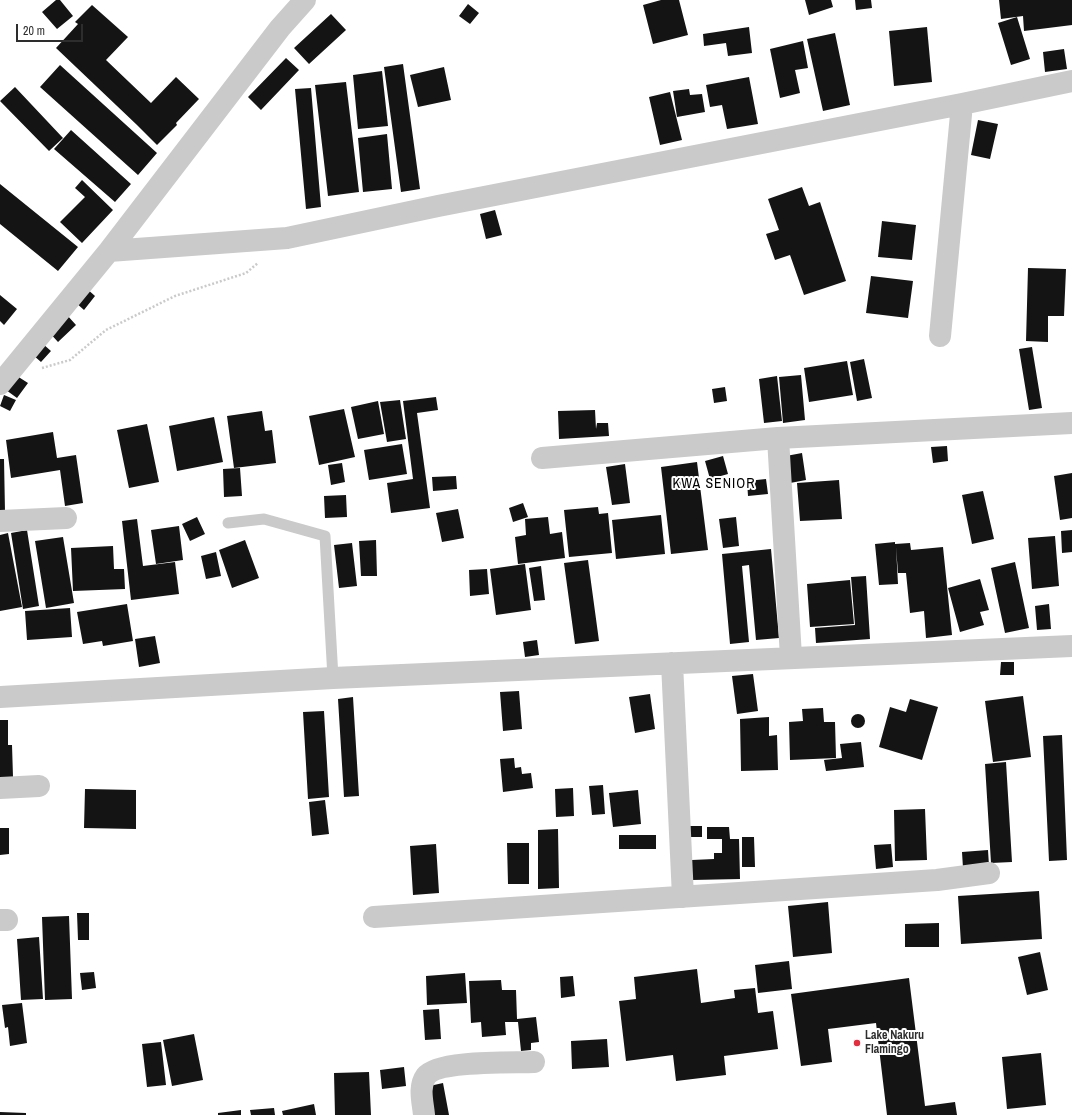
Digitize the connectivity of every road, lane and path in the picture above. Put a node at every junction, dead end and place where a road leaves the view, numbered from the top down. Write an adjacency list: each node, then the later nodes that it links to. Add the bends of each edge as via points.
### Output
1 (305, 0): 5 (street, via 280,28)
2 (1072, 81): 3 (street)
3 (962, 104): 4 (street); 6 (street)
4 (287, 238): 5 (street); 7 (path, via 246,273 174,296 106,330 70,360)
5 (109, 251): 7 (street)
6 (940, 336)
7 (6, 377)
8 (1072, 423): 9 (street)
9 (778, 438): 10 (street); 15 (street)
10 (542, 458)
11 (66, 518): 12 (street)
12 (0, 521)
13 (228, 523): 17 (lane, via 264,519 325,536)
14 (1072, 646): 15 (street)
15 (791, 657): 16 (street)
16 (672, 662): 17 (street); 22 (street)
17 (333, 678): 18 (street)
18 (0, 697)
19 (39, 786): 20 (street)
20 (0, 788)
21 (989, 873): 22 (street, via 937,880)
22 (683, 897): 23 (street)
23 (374, 917)
24 (534, 1062): 25 (street, via 453,1065 436,1069 426,1076 421,1090)
25 (424, 1115)

